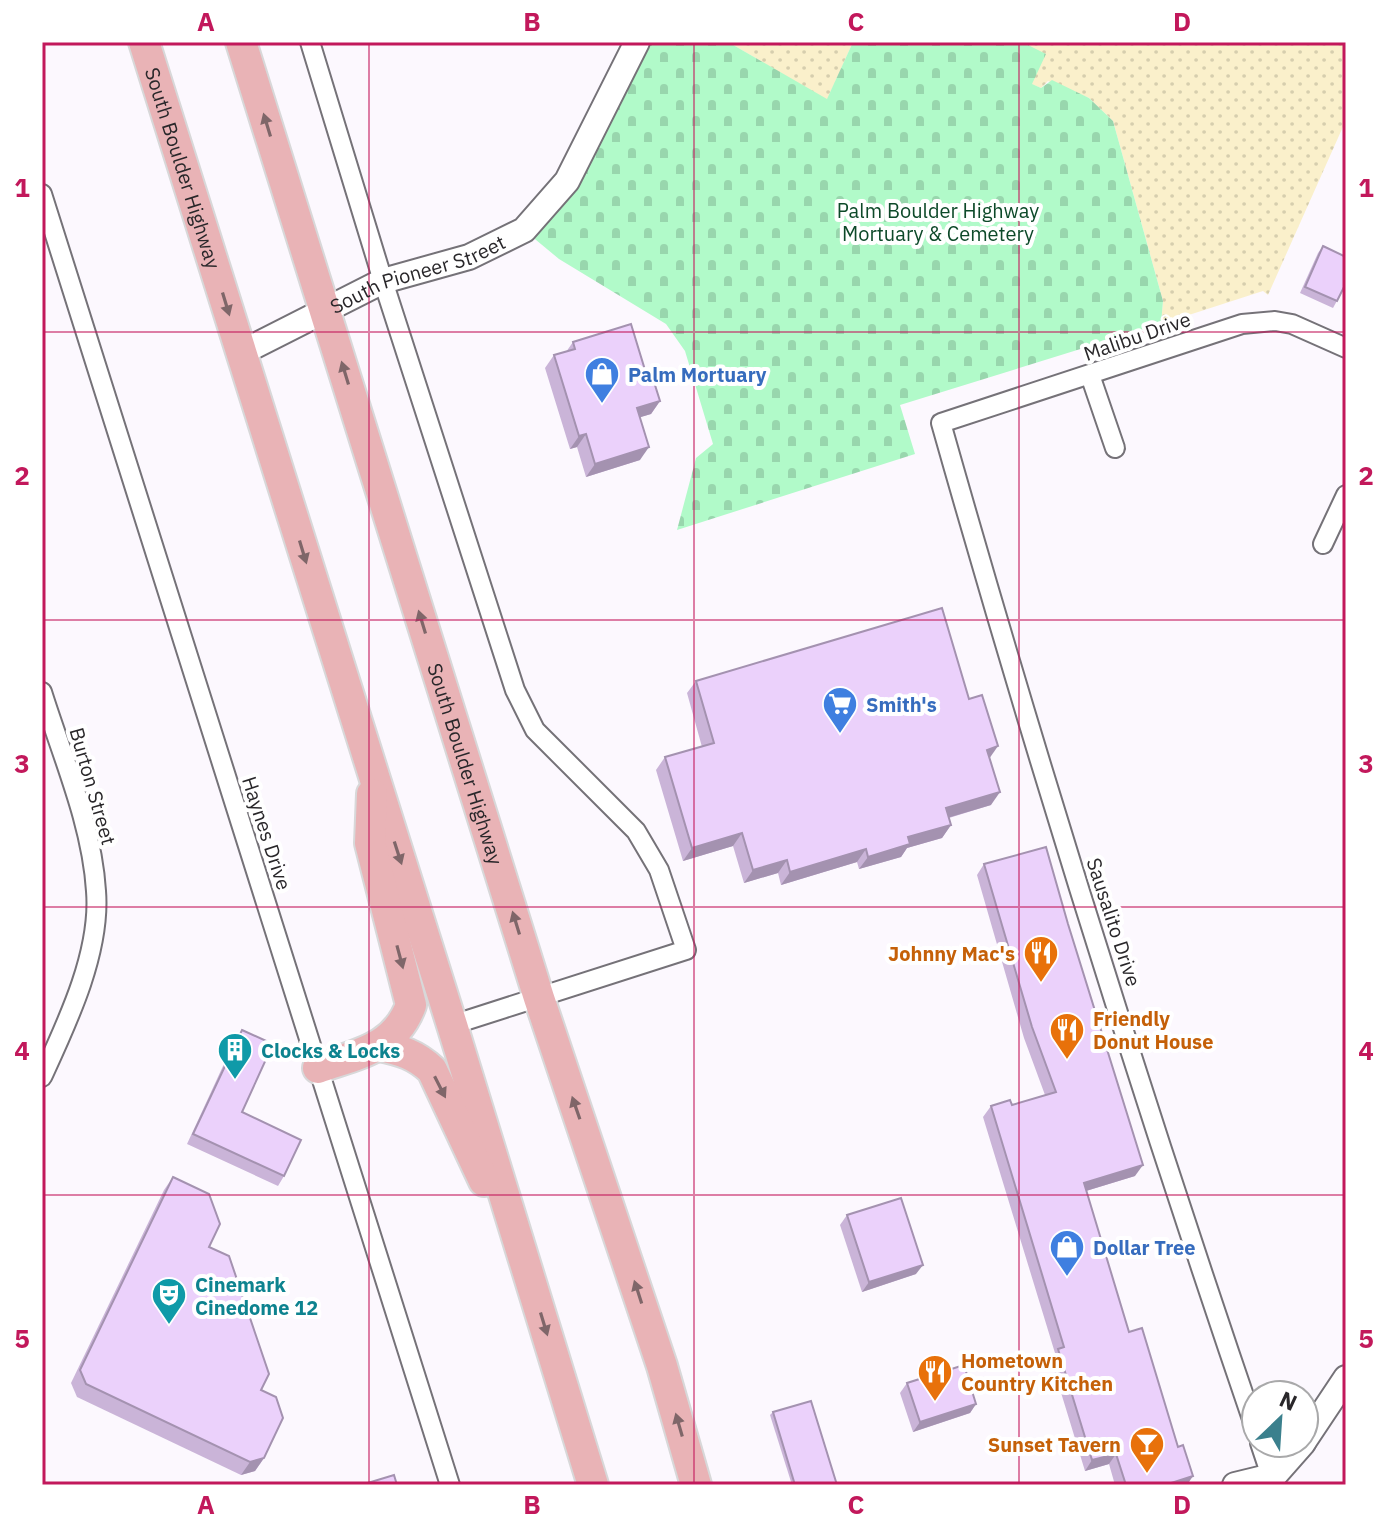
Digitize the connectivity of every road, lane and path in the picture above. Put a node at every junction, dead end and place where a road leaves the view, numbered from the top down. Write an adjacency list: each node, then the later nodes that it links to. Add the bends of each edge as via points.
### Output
1 (144, 42): 9 (main road, South Boulder Highway, one-way to 9)
2 (241, 42): 7 (main road, South Boulder Highway, one-way to 2)
3 (310, 42): 6 (street)
4 (637, 42): 6 (street, South Pioneer Street, via 567,181 524,230 469,257)
5 (42, 194): 20 (street, Haynes Drive)
6 (383, 281): 7 (street, South Pioneer Street); 17 (street, via 515,690 535,730 636,831 659,870 686,950)
7 (325, 311): 9 (street, South Pioneer Street); 17 (main road, South Boulder Highway, one-way to 7)
8 (1346, 348): 10 (street, Malibu Drive, via 1292,324 1242,324)
9 (241, 353): 16 (main road, South Boulder Highway, one-way to 16)
10 (1090, 375): 11 (street, Malibu Drive); 12 (street)
11 (941, 423): 24 (street, Sausalito Drive, via 1058,823)
12 (1115, 448)
13 (1346, 495): 14 (street)
14 (1323, 544)
15 (42, 692): 21 (street, Burton Street, via 86,832 96,892 95,923 77,1002)
16 (372, 771): 18 (main road, South Boulder Highway, one-way to 18); 19 (main road, one-way to 19, via 370,843 411,1005 405,1021)
17 (539, 998): 18 (street); 31 (main road, South Boulder Highway, one-way to 17, via 663,1367)
18 (452, 1025): 22 (main road, South Boulder Highway)
19 (379, 1046): 20 (main road); 22 (main road, one-way to 22, via 419,1058 432,1070)
20 (318, 1068): 29 (street, Haynes Drive)
21 (42, 1077)
22 (521, 1249): 30 (main road, South Boulder Highway, one-way to 30)
23 (1346, 1378): 25 (street)
24 (1240, 1382)
25 (1320, 1417)
26 (1265, 1459): 28 (street)
27 (1291, 1459): 28 (street)
28 (1271, 1482): 32 (street)
29 (450, 1485)
30 (593, 1485)
31 (696, 1485)
32 (1235, 1485)

